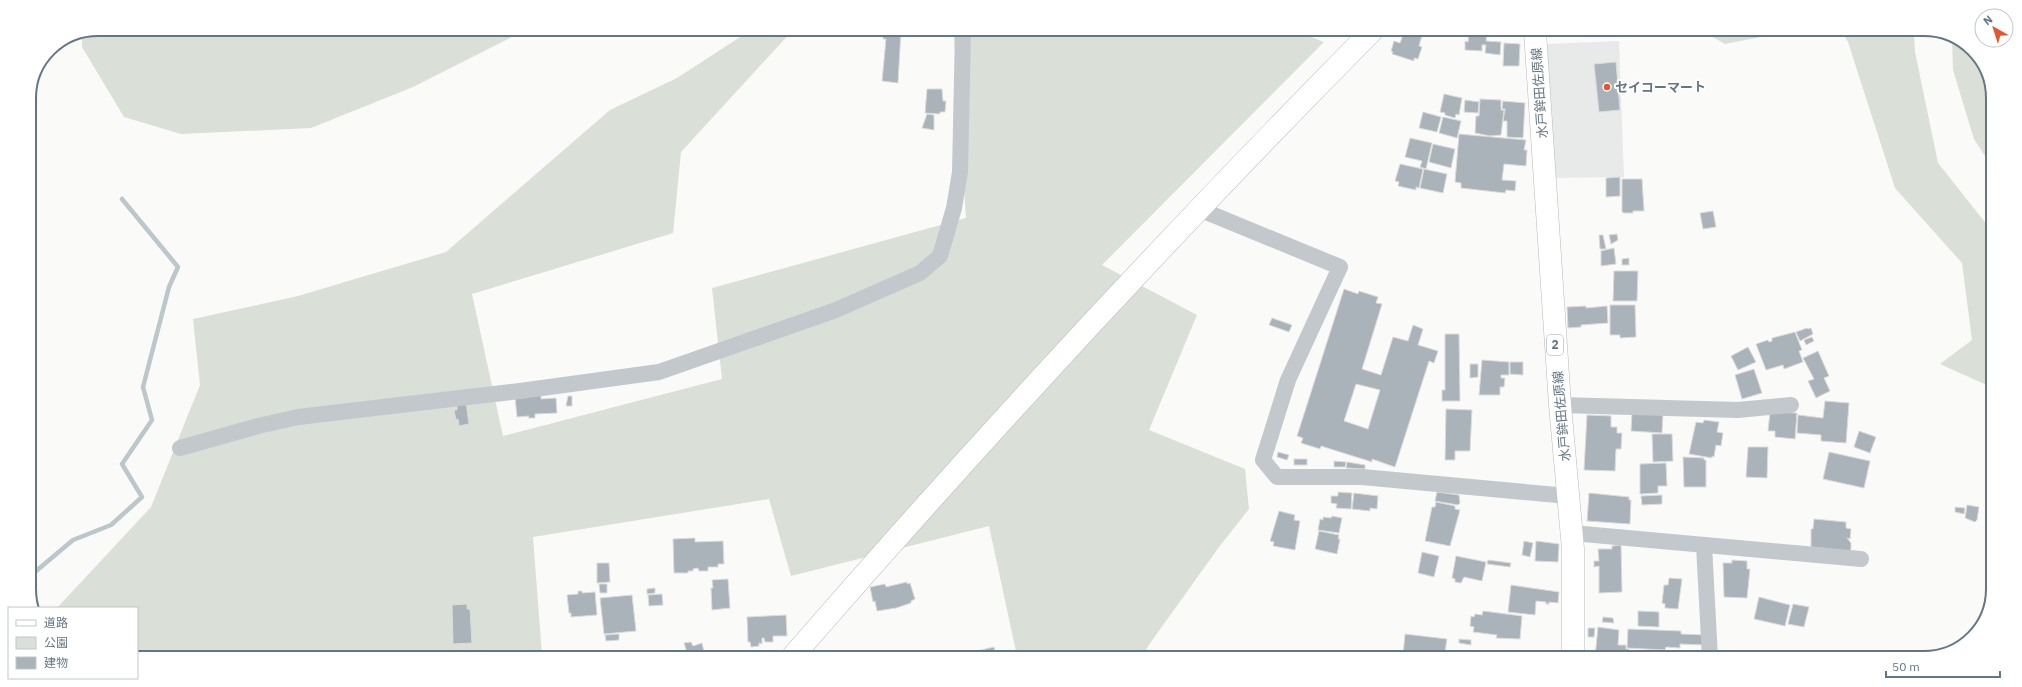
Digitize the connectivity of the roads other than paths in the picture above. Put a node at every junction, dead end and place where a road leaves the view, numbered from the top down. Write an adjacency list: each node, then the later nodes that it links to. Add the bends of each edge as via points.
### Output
1 (963, 36): 7 (street, via 960,172 954,208 940,256 920,273 836,310 659,372 298,417)
2 (1368, 36): 4 (street)
3 (1535, 36): 5 (street, 水戸鉾田佐原線 / 2)
4 (1198, 209): 8 (street, via 1340,267 1288,380 1262,460 1277,477 1362,478); 12 (street, via 910,521)
5 (1560, 405): 6 (street, via 1738,410); 8 (street, 水戸鉾田佐原線 / 2)
6 (1791, 405)
7 (180, 448)
8 (1568, 496): 9 (street, 水戸鉾田佐原線 / 2)
9 (1572, 534): 10 (street); 13 (street, 水戸鉾田佐原線 / 2)
10 (1704, 545): 11 (street); 14 (street)
11 (1861, 559)
12 (797, 651)
13 (1573, 651)
14 (1710, 651)

